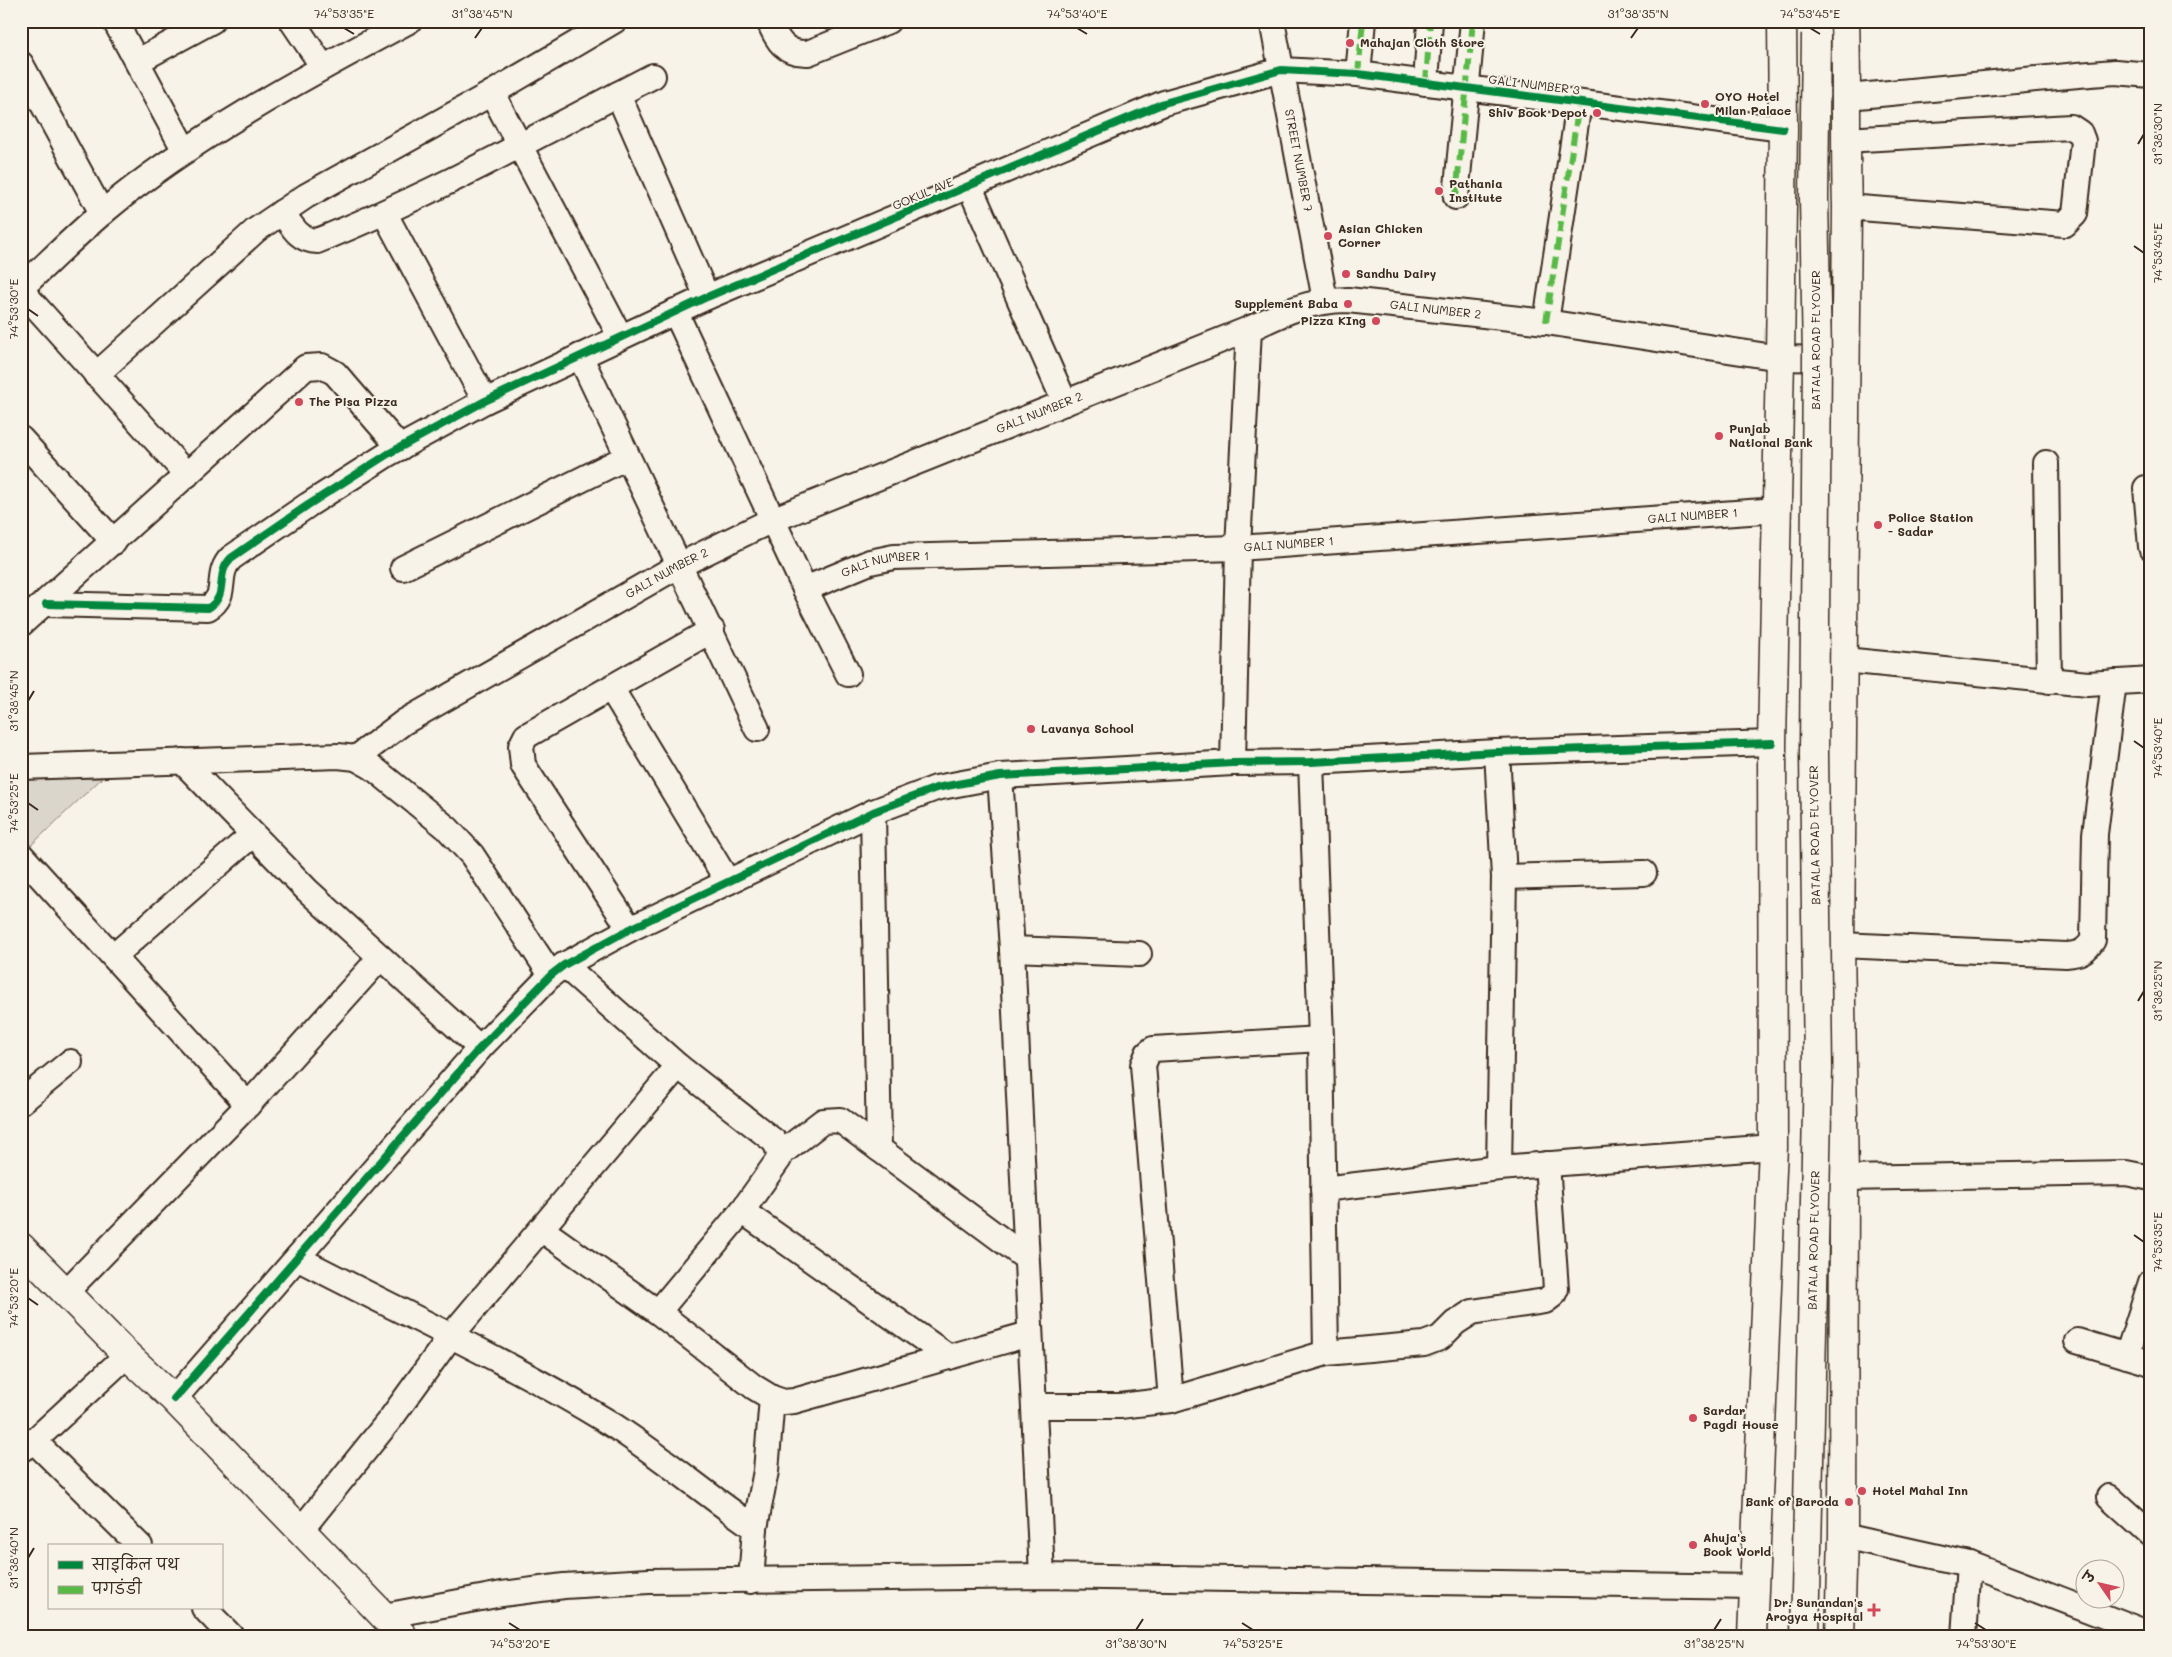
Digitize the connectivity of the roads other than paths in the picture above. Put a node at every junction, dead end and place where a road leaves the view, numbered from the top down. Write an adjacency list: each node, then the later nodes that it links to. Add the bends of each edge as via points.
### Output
1 (115, 21): 15 (street)
2 (212, 21): 15 (street)
3 (292, 21): 17 (street)
4 (409, 21): 17 (street)
5 (614, 21): 24 (street)
6 (768, 21): 7 (street, via 782,44 790,52 797,53 808,53)
7 (888, 21)
8 (1272, 21): 18 (street, STREET NUMBER 7)
9 (1363, 21): 19 (street)
10 (1430, 21): 22 (street)
11 (1473, 21): 23 (street)
12 (1782, 21): 28 (main road)
13 (1845, 21): 26 (main road)
14 (1815, 26): 147 (main road, BATALA ROAD FLYOVER, bridge, via 1814,754 1818,1069)
15 (138, 61): 31 (street)
16 (21, 64): 36 (street)
17 (323, 67): 31 (street)
18 (1281, 70): 19 (street, GALI NUMBER 3); 32 (street, GOKUL AVE, via 1164,103); 40 (street, STREET NUMBER 7)
19 (1358, 74): 22 (street, GALI NUMBER 3)
20 (2151, 75): 26 (street, via 2115,72)
21 (653, 76): 25 (street)
22 (1426, 83): 23 (street, GALI NUMBER 3)
23 (1468, 88): 27 (street, GALI NUMBER 3); 33 (street)
24 (492, 93): 30 (street); 35 (street)
25 (618, 94): 30 (street); 39 (street)
26 (1848, 97): 29 (main road)
27 (1579, 102): 28 (street, GALI NUMBER 3); 42 (street)
28 (1783, 128): 46 (main road)
29 (1845, 140): 34 (main road); 34 (street, via 2071,127 2080,133 2083,141 2076,214 2065,224)
30 (520, 147): 37 (street); 44 (street)
31 (185, 151): 36 (street)
32 (970, 187): 39 (street, GOKUL AVE); 50 (street)
33 (1456, 198)
34 (1847, 207): 47 (main road)
35 (282, 212): 37 (street, via 300,237 308,241 317,241); 48 (street, via 256,230)
36 (102, 213): 38 (street)
37 (385, 214): 49 (street)
38 (21, 289): 48 (street)
39 (708, 297): 41 (street, GOKUL AVE)
40 (1325, 300): 42 (street, GALI NUMBER 2); 43 (street, GALI NUMBER 2, via 1300,306)
41 (675, 311): 44 (street, GOKUL AVE); 58 (street)
42 (1546, 322): 46 (street, GALI NUMBER 2)
43 (1249, 329): 50 (street, GALI NUMBER 2); 61 (street)
44 (620, 336): 45 (street, GOKUL AVE)
45 (580, 356): 49 (street, GOKUL AVE); 53 (street)
46 (1780, 358): 47 (street, GALI NUMBER 2); 57 (main road)
47 (1846, 360): 68 (main road)
48 (96, 375): 55 (street)
49 (485, 401): 52 (street, GOKUL AVE)
50 (1065, 403): 58 (street, GALI NUMBER 2)
51 (21, 439): 59 (street)
52 (400, 448): 55 (street, via 336,373 313,365 297,374); 65 (street, GOKUL AVE, via 231,558 222,570 221,596 208,608)
53 (627, 458): 62 (street); 63 (street)
54 (2046, 462): 71 (street)
55 (187, 475): 59 (street)
56 (2146, 488): 60 (street)
57 (1778, 510): 61 (street, GALI NUMBER 1); 75 (main road)
58 (772, 520): 62 (street, GALI NUMBER 2); 64 (street)
59 (114, 542): 65 (street)
60 (2151, 547)
61 (1238, 548): 64 (street, GALI NUMBER 1, via 894,557 870,562); 80 (street)
62 (678, 566): 67 (street); 77 (street, GALI NUMBER 2, via 404,722)
63 (403, 568)
64 (805, 588): 69 (street)
65 (46, 604): 66 (street)
66 (21, 624)
67 (712, 630): 73 (street); 74 (street)
68 (1844, 660): 71 (street); 90 (main road)
69 (848, 674)
70 (2151, 680): 72 (street)
71 (2049, 681): 72 (street)
72 (2114, 682): 90 (street, via 2094,834 2093,940 2088,948 2080,954 2066,955)
73 (611, 688): 88 (street); 89 (street, via 526,736 520,754 523,765)
74 (758, 729)
75 (1772, 743): 76 (street); 102 (main road)
76 (1497, 752): 79 (street); 87 (street)
77 (356, 758): 78 (street); 95 (street, via 372,767 447,828 472,855)
78 (182, 761): 81 (street); 84 (street)
79 (1311, 762): 80 (street); 96 (street)
80 (1233, 763): 82 (street)
81 (21, 767)
82 (1000, 776): 83 (street, via 936,788); 91 (street)
83 (872, 812): 88 (street); 103 (street)
84 (252, 835): 93 (street); 94 (street)
85 (21, 855): 93 (street)
86 (1644, 873): 87 (street)
87 (1504, 877): 106 (street)
88 (728, 882): 89 (street)
89 (630, 929): 95 (street)
90 (1840, 945): 107 (main road)
91 (1012, 949): 92 (street); 114 (street)
92 (1139, 954)
93 (114, 956): 101 (street)
94 (380, 958): 97 (street); 101 (street)
95 (557, 970): 97 (street); 99 (street)
96 (1321, 1039): 109 (street); 128 (street, via 1153,1049 1145,1059)
97 (480, 1048): 113 (street)
98 (70, 1062): 100 (street)
99 (678, 1066): 104 (street, via 774,1141); 111 (street)
100 (21, 1102)
101 (248, 1105): 116 (street)
102 (1773, 1148): 105 (street); 140 (main road)
103 (880, 1149): 104 (street, via 840,1120 833,1119 823,1122); 114 (street)
104 (779, 1155): 110 (street)
105 (1547, 1164): 106 (street); 121 (street, via 1556,1289 1550,1299 1472,1312 1440,1338 1424,1344)
106 (1499, 1168): 109 (street)
107 (1844, 1178): 108 (street, via 2126,1173); 135 (main road)
108 (2151, 1178)
109 (1323, 1189): 121 (street)
110 (742, 1211): 117 (street); 124 (street)
111 (541, 1229): 117 (street); 119 (street)
112 (21, 1247): 116 (main road)
113 (297, 1258): 119 (street); 127 (street)
114 (1026, 1258): 118 (street)
115 (2151, 1282): 123 (street)
116 (65, 1293): 122 (main road)
117 (658, 1312): 126 (street)
118 (1029, 1334): 124 (street); 129 (street)
119 (450, 1337): 132 (street, via 534,1378 609,1423); 133 (street, via 392,1418)
120 (2077, 1341): 123 (street)
121 (1326, 1353): 128 (street)
122 (127, 1355): 127 (main road); 130 (street)
123 (2127, 1356): 125 (street)
124 (949, 1357): 126 (street, via 794,1401)
125 (2151, 1363)
126 (772, 1398): 132 (street, via 766,1471)
127 (174, 1399): 133 (main road)
128 (1171, 1400): 129 (street, via 1120,1406)
129 (1035, 1406): 138 (street)
130 (28, 1445): 136 (street)
131 (2109, 1497): 134 (street)
132 (755, 1528): 139 (street)
133 (301, 1530): 142 (main road)
134 (2151, 1535)
135 (1843, 1536): 137 (street); 148 (main road)
136 (138, 1544)
137 (1969, 1564): 143 (street); 149 (street)
138 (1042, 1576): 139 (street); 140 (street)
139 (751, 1581): 142 (street, via 649,1581 564,1586)
140 (1754, 1587): 146 (main road)
141 (206, 1610): 144 (street)
142 (384, 1616): 145 (main road)
143 (2151, 1634)
144 (232, 1636)
145 (403, 1636)
146 (1752, 1636)
147 (1805, 1636)
148 (1840, 1636)
149 (1964, 1636)

